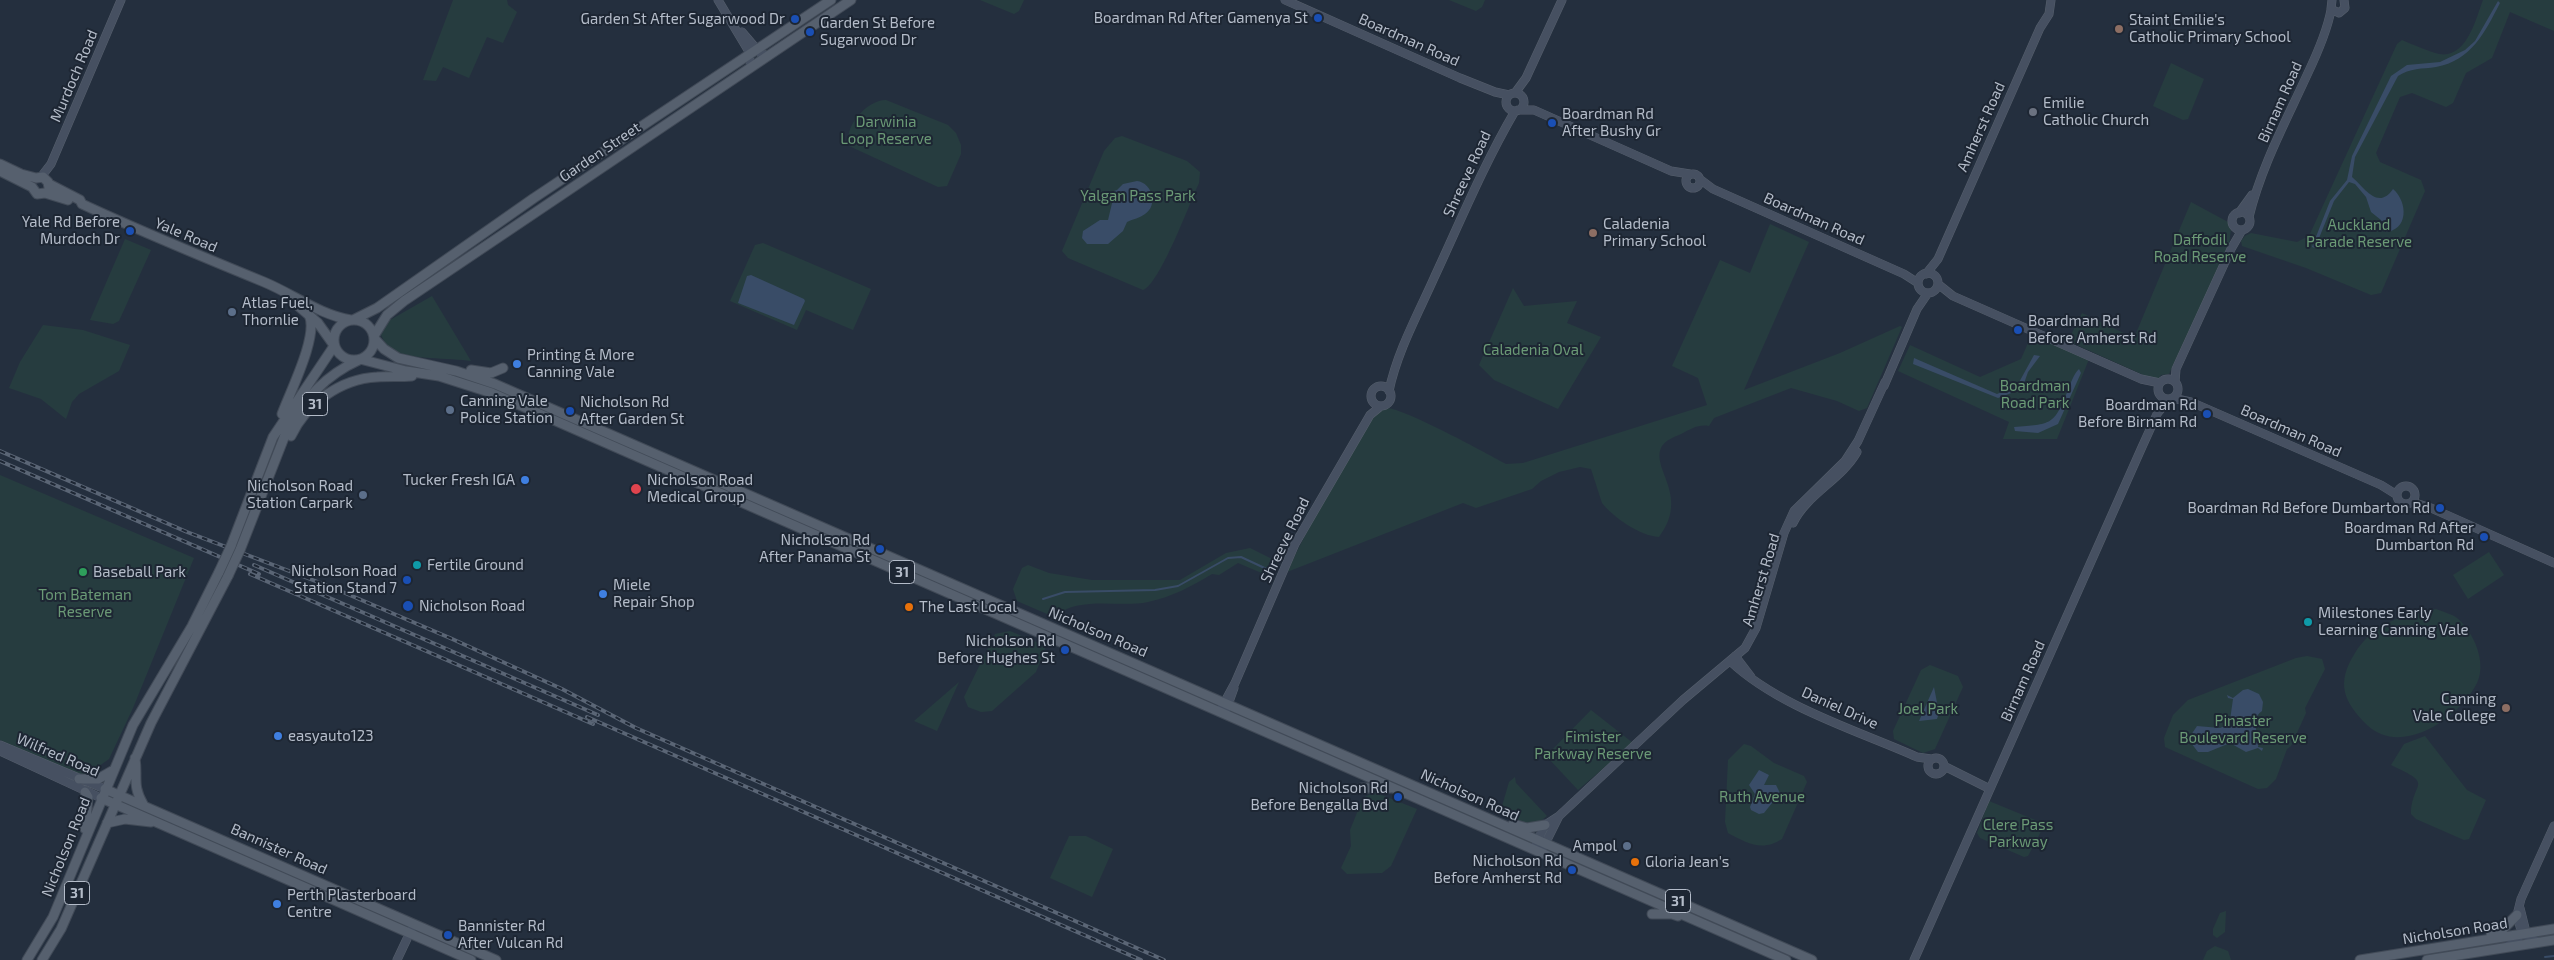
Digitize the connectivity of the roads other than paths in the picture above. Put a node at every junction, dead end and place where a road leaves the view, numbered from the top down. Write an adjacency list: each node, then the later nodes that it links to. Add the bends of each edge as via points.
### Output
1 (121, 0): 22 (street, Murdoch Road)
2 (718, 0): 12 (street)
3 (723, 0): 12 (street)
4 (831, 0): 12 (main road, Garden Street)
5 (852, 0): 13 (main road, Garden Street)
6 (1285, 0): 15 (street, Boardman Road)
7 (1562, 0): 15 (street, Shreeve Road)
8 (2332, 0): 11 (street)
9 (2344, 0): 11 (street, Birnam Road, via 2345,8)
10 (2052, 2): 33 (street, Amherst Road)
11 (2335, 11): 26 (street, Birnam Road)
12 (753, 52): 13 (street); 14 (street); 17 (main road, Garden Street)
13 (768, 56): 14 (main road, Garden Street)
14 (751, 67): 16 (main road, Garden Street)
15 (1515, 102): 20 (street, Boardman Road); 49 (street, Shreeve Road)
16 (686, 110): 17 (main road, via 681,107); 31 (main road, Garden Street)
17 (648, 123): 34 (main road, Garden Street)
18 (0, 164): 22 (main road, Yale Road)
19 (0, 171): 25 (main road)
20 (1671, 171): 21 (street, Boardman Road); 23 (street, Boardman Road)
21 (1690, 174): 23 (street); 24 (street, Boardman Road, via 1696,174)
22 (44, 182): 25 (main road); 25 (main road, via 37,194); 39 (main road, Yale Road, via 82,204)
23 (1686, 183): 24 (street, Boardman Road, via 1691,188)
24 (1700, 183): 35 (street, Boardman Road)
25 (32, 187)
26 (2255, 191): 27 (street, Birnam Road); 28 (street, Birnam Road)
27 (2238, 213): 28 (street); 29 (street, Birnam Road, via 2233,218)
28 (2249, 217): 30 (street, Birnam Road, via 2250,225)
29 (2234, 226): 30 (street); 32 (street, Birnam Road)
30 (2242, 230): 32 (street, Birnam Road)
31 (484, 248): 34 (main road, via 468,252 446,267); 43 (main road, Garden Street, via 394,308 381,322)
32 (2231, 249): 47 (street, Birnam Road)
33 (1938, 258): 36 (street, Amherst Road); 38 (street, Amherst Road)
34 (438, 265): 42 (main road, Garden Street, via 371,312)
35 (1904, 274): 36 (street, Boardman Road); 37 (street, Boardman Road)
36 (1925, 274): 37 (street); 38 (street, Boardman Road)
37 (1919, 286): 38 (street, Boardman Road); 40 (street, Amherst Road)
38 (1934, 287): 40 (street, Amherst Road); 52 (street, Boardman Road)
39 (279, 290): 41 (main road, Yale Road); 42 (main road, Yale Road, via 333,316)
40 (1917, 309): 70 (street, Amherst Road, via 1846,461 1794,511 1784,533 1756,628)
41 (309, 315): 44 (main road, Yale Road); 61 (main road, via 313,324 304,356)
42 (352, 320): 43 (main road, 31, via 366,325); 44 (main road, 31, via 339,326)
43 (374, 337): 45 (main road, 31, via 371,351); 48 (main road, Nicholson Road / 31, via 398,358)
44 (333, 345): 45 (main road, 31, via 344,358); 61 (main road, Nicholson Road / 31)
45 (360, 360): 48 (main road, Nicholson Road / 31, via 406,371); 62 (main road, Nicholson Road / 31, via 340,368 309,397 287,430)
46 (503, 368): 48 (main road, via 491,373 445,364)
47 (2176, 369): 50 (street, Birnam Road); 52 (street, Birnam Road)
48 (434, 370): 62 (main road, 31, via 362,379 335,390 302,417 285,449); 68 (main road, Nicholson Road / 31, via 495,384); 69 (main road, Nicholson Road / 31)
49 (1392, 376): 51 (street, Shreeve Road); 54 (street, Shreeve Road)
50 (2175, 382): 52 (street, Boardman Road); 53 (street, Boardman Road)
51 (1381, 386): 54 (street); 56 (street, Shreeve Road, via 1372,391)
52 (2161, 387): 55 (street, Boardman Road); 59 (street, Birnam Road)
53 (2178, 390): 55 (street); 57 (street, Boardman Road)
54 (1389, 391): 58 (street, Shreeve Road, via 1390,401)
55 (2170, 399): 57 (street, Boardman Road); 59 (street, Birnam Road)
56 (1372, 401): 58 (street); 60 (street, Shreeve Road)
57 (2191, 402): 63 (street, Boardman Road)
58 (1381, 406): 60 (street, Shreeve Road)
59 (2157, 414): 85 (street, Birnam Road)
60 (1370, 416): 71 (street, Shreeve Road, via 1295,544)
61 (273, 438): 65 (main road, Nicholson Road / 31)
62 (277, 457): 65 (main road, Nicholson Road / 31)
63 (2399, 492): 64 (street, Boardman Road, via 2402,503); 64 (street, Boardman Road, via 2409,486 2414,489)
64 (2414, 498): 66 (street, Boardman Road)
65 (236, 548): 67 (main road, Nicholson Road / 31, bridge)
66 (2554, 563)
67 (224, 574): 76 (main road, Nicholson Road / 31); 79 (main road, Nicholson Road / 31, via 133,725)
68 (1060, 630): 69 (main road, via 1088,647); 71 (main road, Nicholson Road / 31)
69 (1086, 653): 72 (main road, Nicholson Road / 31)
70 (1734, 660): 75 (street, Daniel Drive, via 1753,681 1784,699); 92 (street, Amherst Road)
71 (1227, 703): 72 (street, Shreeve Road); 91 (main road, Nicholson Road / 31)
72 (1223, 712): 83 (main road, Nicholson Road / 31)
73 (0, 745): 81 (street, Wilfred Road)
74 (0, 751): 86 (street, Wilfred Road)
75 (1917, 757): 77 (street, Daniel Drive); 78 (street, Daniel Drive)
76 (135, 758): 87 (main road, Nicholson Road / 31); 90 (main road, via 135,790)
77 (1931, 760): 78 (street); 80 (street, Daniel Drive, via 1940,758)
78 (1928, 768): 80 (street, Daniel Drive, via 1934,774)
79 (114, 769): 81 (main road, via 98,779); 84 (main road, Nicholson Road / 31)
80 (1943, 769): 85 (street, Daniel Drive)
81 (79, 779): 84 (street, Wilfred Road)
82 (1361, 788): 83 (main road)
83 (1395, 788): 99 (main road, Nicholson Road / 31)
84 (105, 789): 87 (main road, Bannister Road); 88 (main road, Nicholson Road / 31)
85 (1990, 789): 120 (street, Birnam Road)
86 (85, 792): 88 (street, Wilfred Road); 97 (main road, via 88,797)
87 (119, 794): 89 (main road, Nicholson Road / 31); 90 (main road, Bannister Road)
88 (101, 798): 89 (main road, Bannister Road); 97 (main road, Nicholson Road / 31)
89 (115, 803): 93 (main road, Bannister Road); 94 (main road, Nicholson Road / 31)
90 (143, 804): 103 (main road, Bannister Road)
91 (1475, 812): 95 (main road, via 1527,828); 98 (main road, Nicholson Road / 31)
92 (1559, 816): 95 (street, Amherst Road); 98 (street, Amherst Road)
93 (155, 822): 94 (main road, via 125,819); 105 (main road, Bannister Road)
94 (107, 823): 113 (main road, Nicholson Road / 31, via 61,929)
95 (1545, 825): 98 (street, Amherst Road)
96 (2554, 826): 100 (street)
97 (84, 839): 112 (main road, Nicholson Road / 31, via 52,916)
98 (1541, 841): 99 (street, Amherst Road); 111 (main road, Nicholson Road / 31)
99 (1537, 851): 102 (main road, Nicholson Road / 31)
100 (2518, 912): 106 (street, via 2524,928); 109 (main road, via 2498,935 2454,940)
101 (1652, 914): 102 (main road, via 1672,914 1693,924)
102 (1703, 923): 117 (main road, Nicholson Road / 31)
103 (414, 924): 105 (street); 116 (main road, Bannister Road)
104 (2554, 929): 106 (main road, Nicholson Road)
105 (409, 933): 114 (street); 115 (main road, Bannister Road)
106 (2522, 934): 108 (street); 109 (main road, Nicholson Road); 110 (street)
107 (2554, 940): 108 (main road, Nicholson Road)
108 (2541, 942): 110 (main road, Nicholson Road)
109 (2440, 947): 121 (main road, Nicholson Road)
110 (2506, 947): 122 (main road, Nicholson Road)
111 (1798, 954): 118 (main road, Nicholson Road / 31); 119 (main road)
112 (27, 960)
113 (42, 960)
114 (397, 960)
115 (471, 960)
116 (496, 960)
117 (1786, 960)
118 (1812, 960)
119 (1820, 960)
120 (1914, 960)
121 (2360, 960)
122 (2427, 960)

